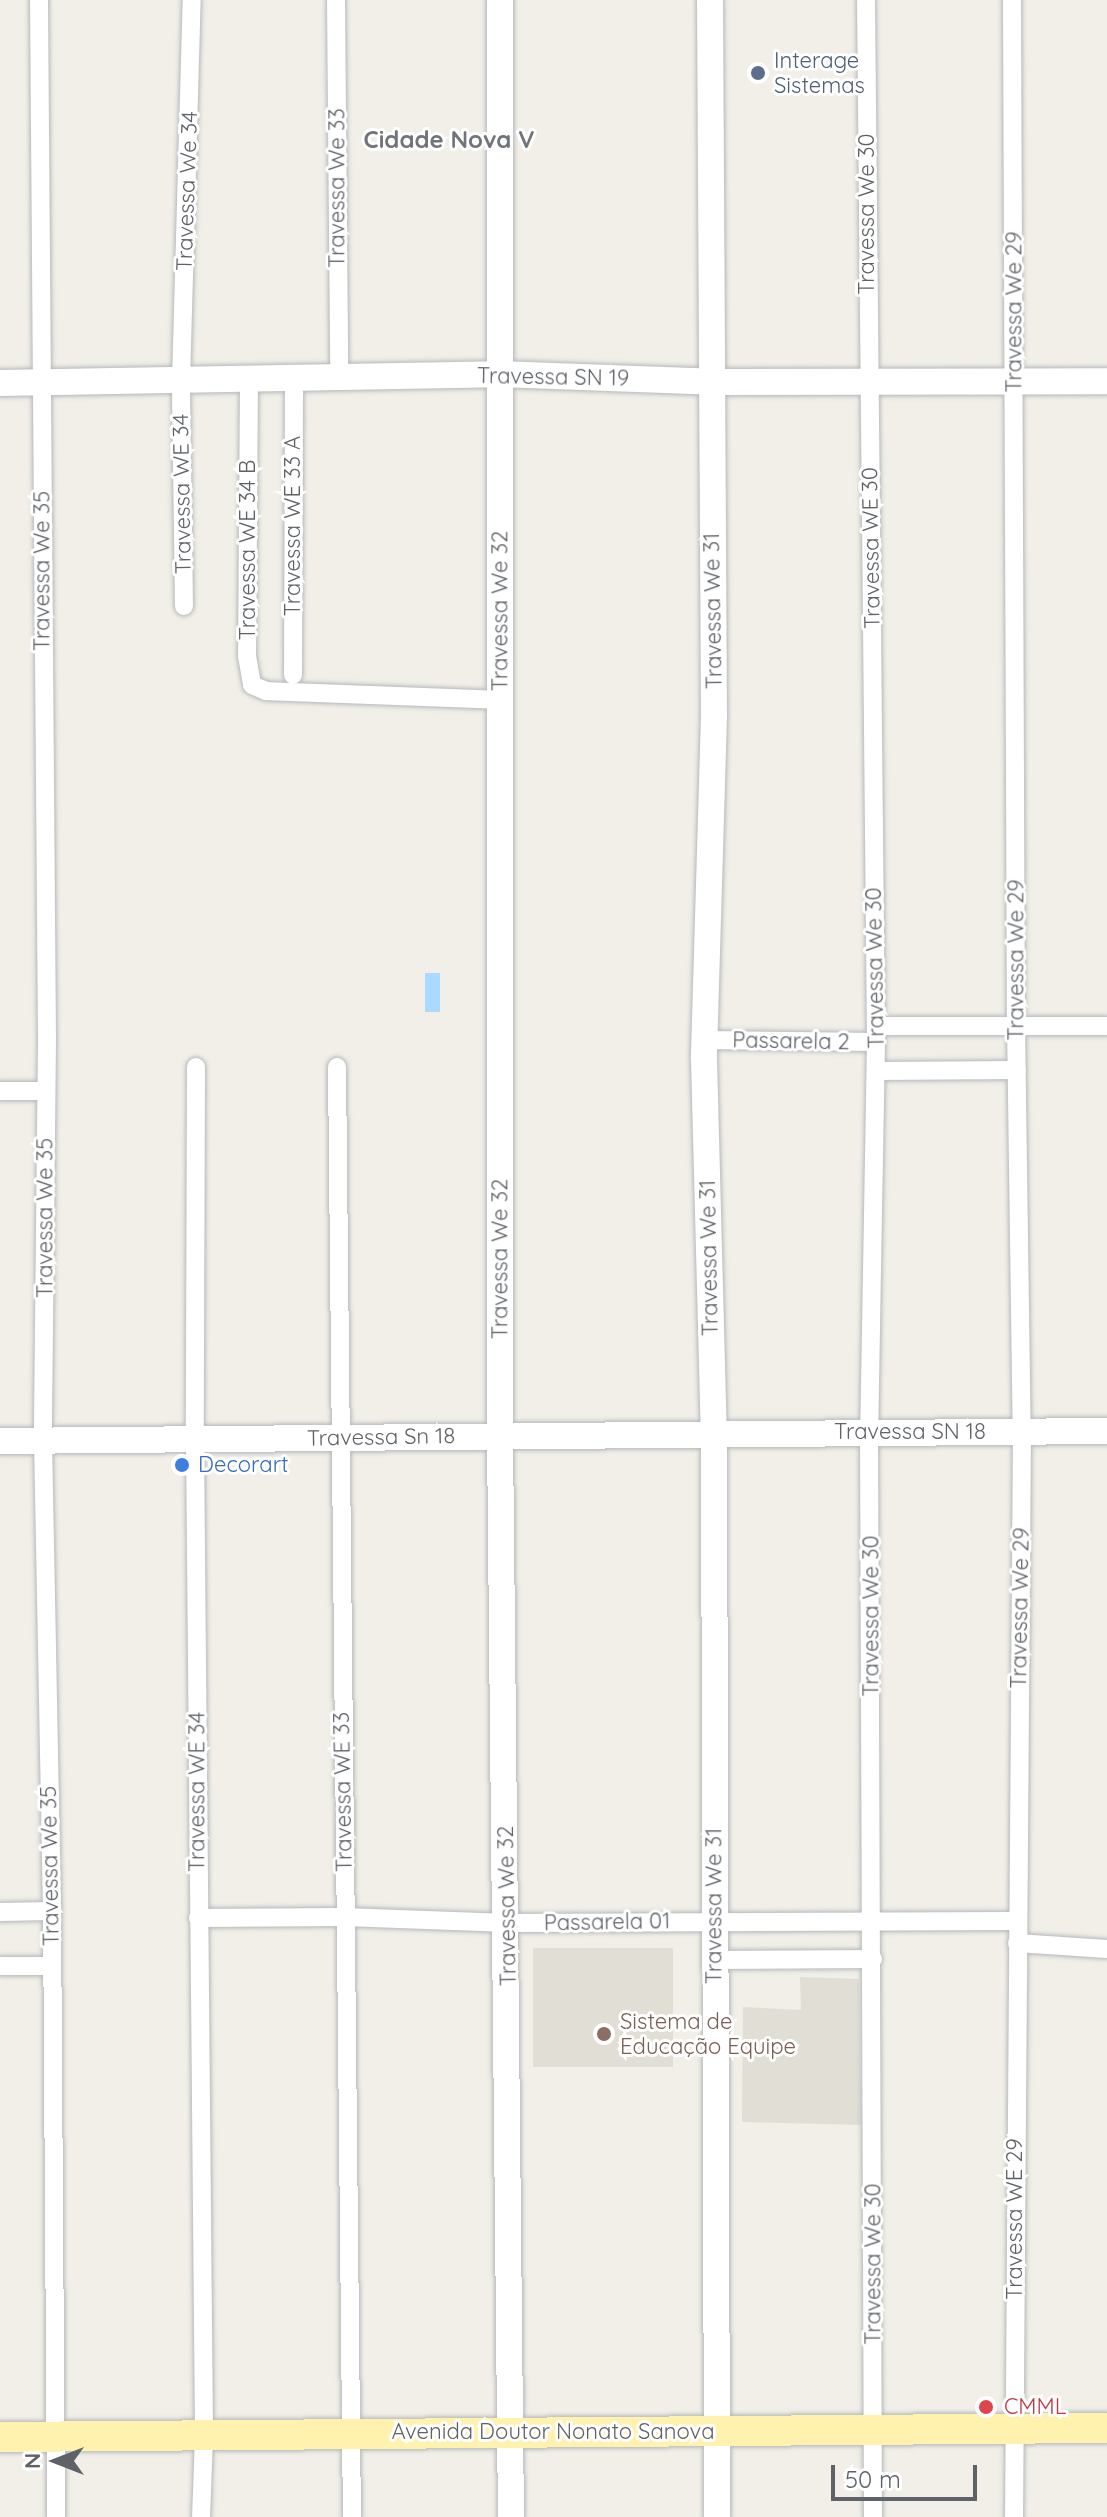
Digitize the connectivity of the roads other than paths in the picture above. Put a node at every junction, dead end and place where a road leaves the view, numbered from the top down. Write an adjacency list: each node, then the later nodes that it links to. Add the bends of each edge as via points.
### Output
1 (39, 0): 18 (street, Travessa We 35)
2 (192, 0): 15 (street, Travessa We 34)
3 (336, 0): 9 (street, Travessa We 33)
4 (500, 0): 8 (main road, Travessa We 32)
5 (710, 0): 16 (main road, Travessa We 31)
6 (866, 0): 12 (street, Travessa We 30)
7 (1012, 0): 13 (street, Travessa We 29)
8 (499, 374): 9 (main road, Travessa SN 19); 16 (main road, Travessa SN 19); 21 (main road, Travessa We 32)
9 (339, 376): 11 (main road, Travessa SN 19)
10 (249, 377): 11 (main road, Travessa SN 19); 15 (main road, Travessa SN 19); 20 (street, Travessa WE 34 B, via 248,676 258,690)
11 (294, 377): 20 (street, Travessa WE 33 A)
12 (868, 381): 13 (main road, Travessa SN 19); 16 (main road, Travessa SN 19); 22 (street, Travessa WE 30)
13 (1014, 381): 14 (main road, Travessa SN 19); 23 (street, Travessa We 29)
14 (1107, 381)
15 (181, 382): 18 (main road, Travessa SN 19); 19 (street, Travessa WE 34)
16 (713, 382): 26 (main road, Travessa We 31, via 714,716)
17 (0, 383): 18 (main road, Travessa SN 19)
18 (41, 383): 32 (street, Travessa We 35)
19 (184, 606)
20 (290, 684): 21 (street)
21 (501, 700): 36 (main road, Travessa We 32)
22 (873, 715): 25 (street, Travessa We 30)
23 (1016, 1023): 24 (street, Passarela 2); 25 (street, Passarela 2); 29 (street, Travessa We 29)
24 (1107, 1026)
25 (876, 1034): 26 (street, Passarela 2); 30 (street, Travessa We 30)
26 (706, 1040): 37 (main road, Travessa We 31)
27 (196, 1067): 41 (street, Travessa WE 34)
28 (337, 1067): 38 (street, Travessa WE 33)
29 (1017, 1070): 30 (street, Passarela 2); 33 (street, Travessa We 29)
30 (876, 1071): 35 (street, Travessa We 30)
31 (0, 1091): 32 (street)
32 (46, 1091): 39 (street, Travessa We 35)
33 (1022, 1431): 34 (main road, Travessa SN 18); 35 (main road, Travessa SN 18); 48 (street, Travessa We 29)
34 (1107, 1431)
35 (869, 1432): 37 (main road, Travessa SN 18); 46 (street, Travessa We 30)
36 (500, 1435): 37 (main road, Travessa Sn 18); 38 (main road, Travessa Sn 18); 49 (main road, Travessa We 32)
37 (714, 1435): 47 (main road, Travessa We 31)
38 (339, 1438): 41 (main road, Travessa Sn 18); 44 (street, Travessa WE 33)
39 (43, 1440): 40 (main road, Travessa Sn 18); 41 (main road, Travessa Sn 18); 42 (street, Travessa We 35)
40 (0, 1441)
41 (195, 1442): 45 (street, Travessa WE 34)
42 (52, 1911): 43 (street); 55 (street, Travessa We 35)
43 (0, 1912)
44 (344, 1917): 45 (street, Passarela 01); 49 (street, Passarela 01); 59 (street, Travessa WE 33)
45 (198, 1918): 62 (street, Travessa WE 34)
46 (873, 1919): 47 (street, Passarela 01); 48 (street, Passarela 01); 52 (street, Travessa We 30)
47 (715, 1921): 49 (street, Passarela 01); 53 (main road, Travessa We 31)
48 (1016, 1921): 50 (street, Travessa WE 29)
49 (507, 1923): 61 (main road, Travessa We 32)
50 (1017, 1943): 51 (street); 56 (street, Travessa WE 29)
51 (1107, 1949)
52 (873, 1959): 53 (street); 58 (street, Travessa We 30)
53 (713, 1960): 60 (main road, Travessa We 31)
54 (0, 1966): 55 (street)
55 (51, 1966): 64 (street, Travessa We 35)
56 (1014, 2428): 57 (main road, Avenida Doutor Nonato Sanova); 58 (main road, Avenida Doutor Nonato Sanova); 71 (street, Travessa WE 29)
57 (1107, 2428)
58 (873, 2430): 60 (main road, Avenida Doutor Nonato Sanova); 70 (street, Travessa We 30)
59 (351, 2432): 61 (main road, Avenida Doutor Nonato Sanova); 62 (main road, Avenida Doutor Nonato Sanova); 67 (street, Travessa WE 33)
60 (716, 2433): 61 (main road, Avenida Doutor Nonato Sanova); 69 (main road, Travessa We 31)
61 (511, 2434): 68 (main road, Travessa We 32)
62 (204, 2436): 64 (main road, Avenida Doutor Nonato Sanova); 66 (street, Travessa WE 34)
63 (0, 2437): 64 (main road, Avenida Doutor Nonato Sanova)
64 (55, 2437): 65 (street)
65 (56, 2517)
66 (201, 2517)
67 (352, 2517)
68 (511, 2517)
69 (717, 2517)
70 (873, 2517)
71 (1014, 2517)

